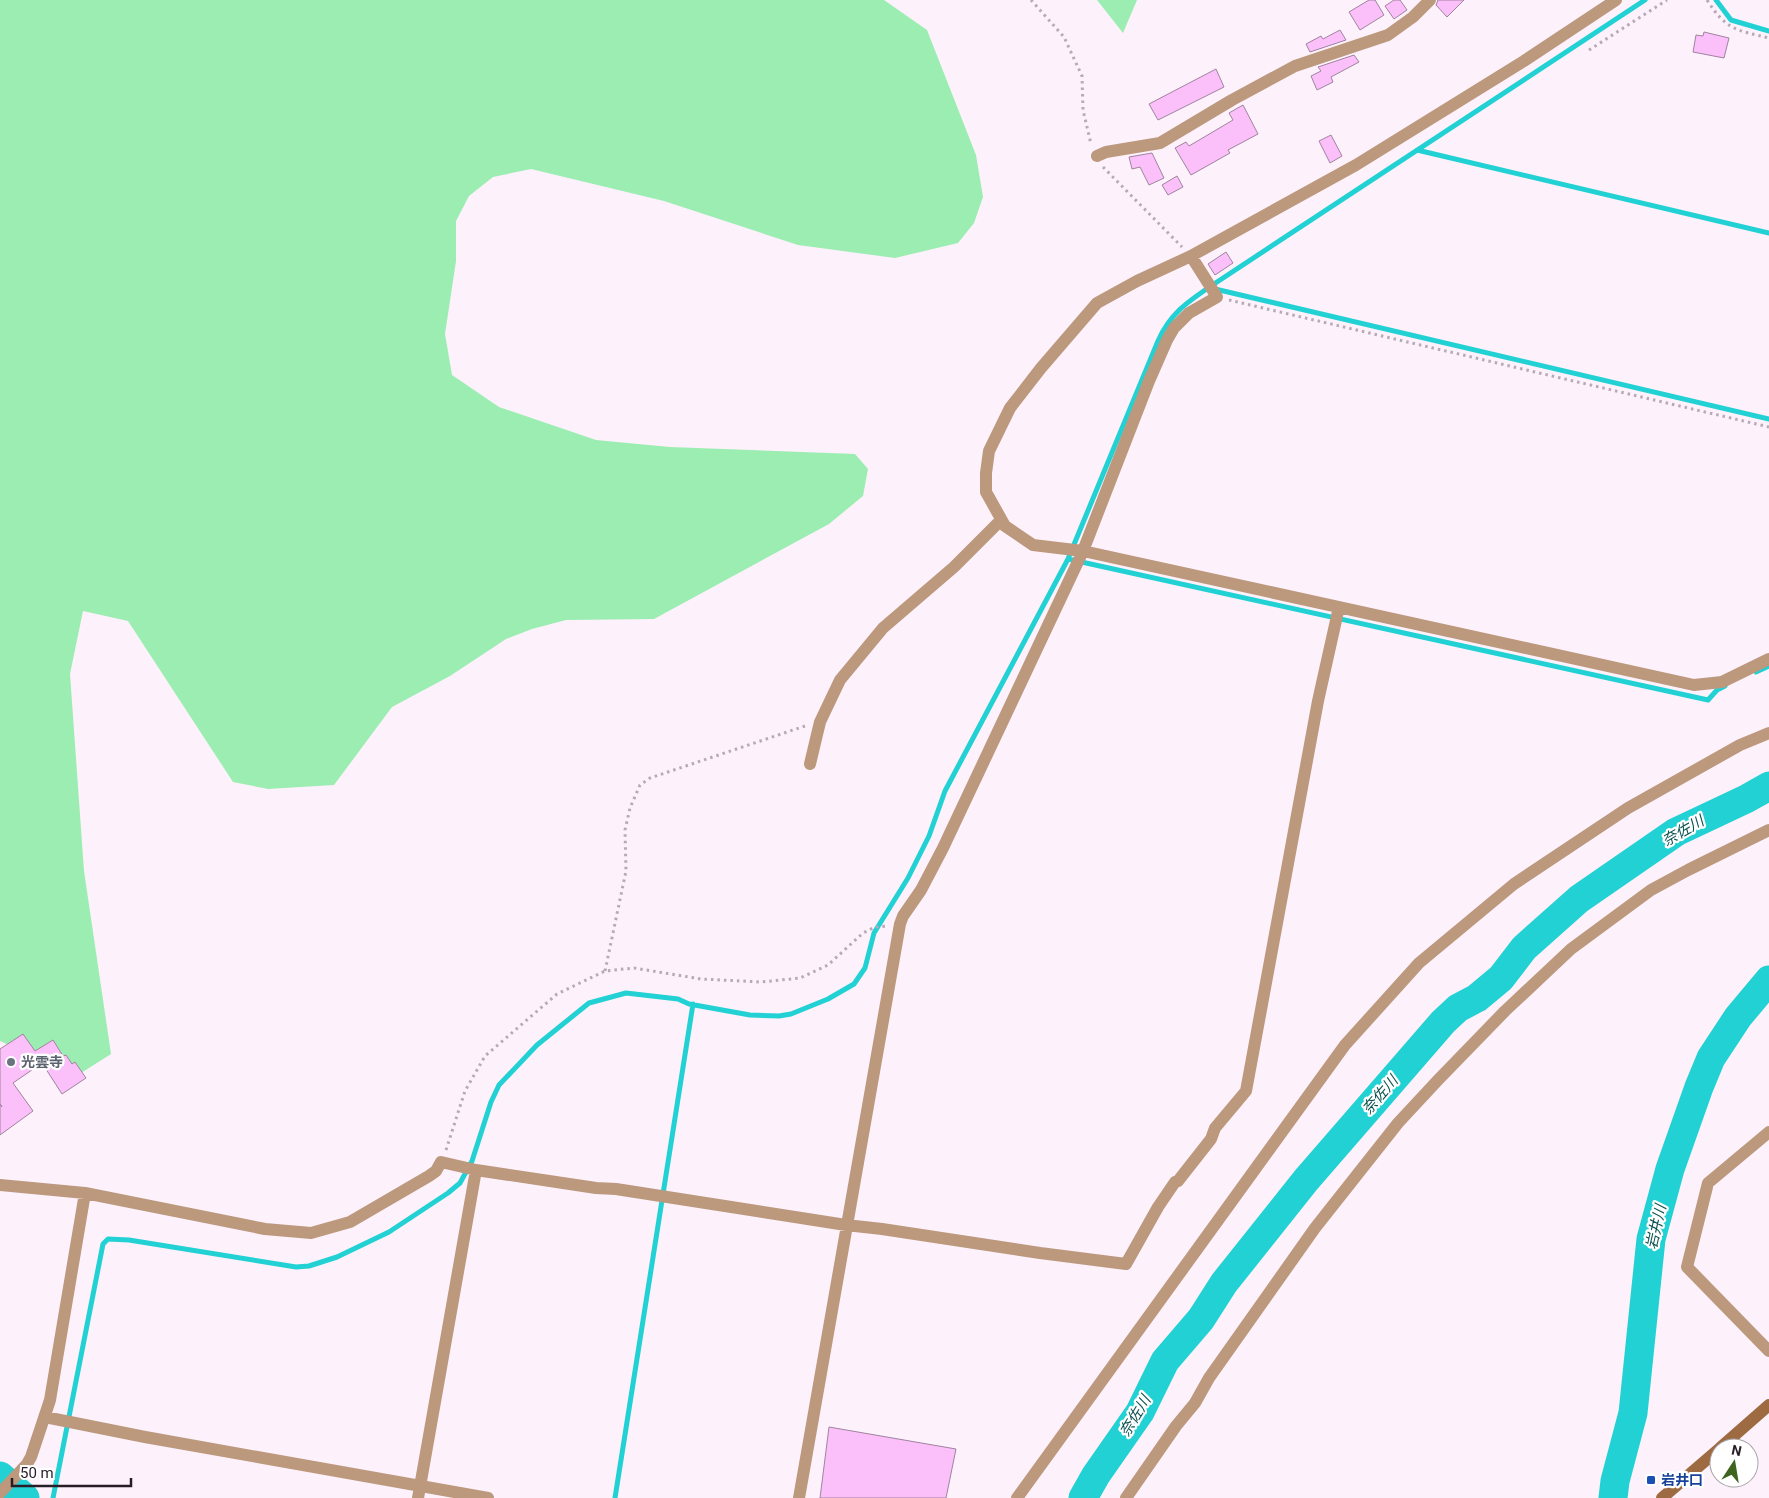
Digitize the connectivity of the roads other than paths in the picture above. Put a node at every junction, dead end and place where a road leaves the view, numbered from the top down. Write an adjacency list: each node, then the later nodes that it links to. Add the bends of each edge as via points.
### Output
1 (1430, 0): 3 (street, via 1388,35 1295,66 1160,144)
2 (1616, 0): 4 (street, via 1356,165)
3 (1097, 156)
4 (1191, 256): 5 (street, via 1097,304 1010,408 989,451 986,473 986,492); 6 (street, via 1217,297 1189,313 1167,340)
5 (1001, 520): 6 (street, via 1004,526 1032,545); 10 (street, via 954,567 883,628 840,680 820,722)
6 (1083, 551): 7 (street); 16 (street, via 943,848 900,924)
7 (1339, 608): 8 (street, via 1694,684 1722,682); 16 (street, via 1318,701 1246,1091 1215,1128 1211,1140 1175,1182 1126,1264)
8 (1769, 659)
9 (1769, 733): 26 (street, via 1740,745 1628,808 1514,884 1419,964 1345,1045)
10 (810, 764)
11 (1769, 830): 27 (street, via 1650,890 1571,949 1438,1080 1398,1123 1315,1228)
12 (1769, 1132): 17 (street, via 1708,1183 1687,1267)
13 (476, 1170): 15 (street, via 441,1162 429,1176 350,1222 311,1233 265,1229); 16 (street); 22 (street)
14 (0, 1185): 15 (street)
15 (84, 1193): 19 (street, via 50,1400)
16 (846, 1226): 25 (street)
17 (1769, 1351)
18 (1769, 1405): 20 (main road)
19 (44, 1418): 22 (street); 23 (street, via 28,1464)
20 (1731, 1438)
21 (1709, 1457): 28 (main road)
22 (420, 1492): 24 (street)
23 (0, 1493)
24 (488, 1498)
25 (799, 1498)
26 (1017, 1498)
27 (1126, 1498)
28 (1662, 1498)

